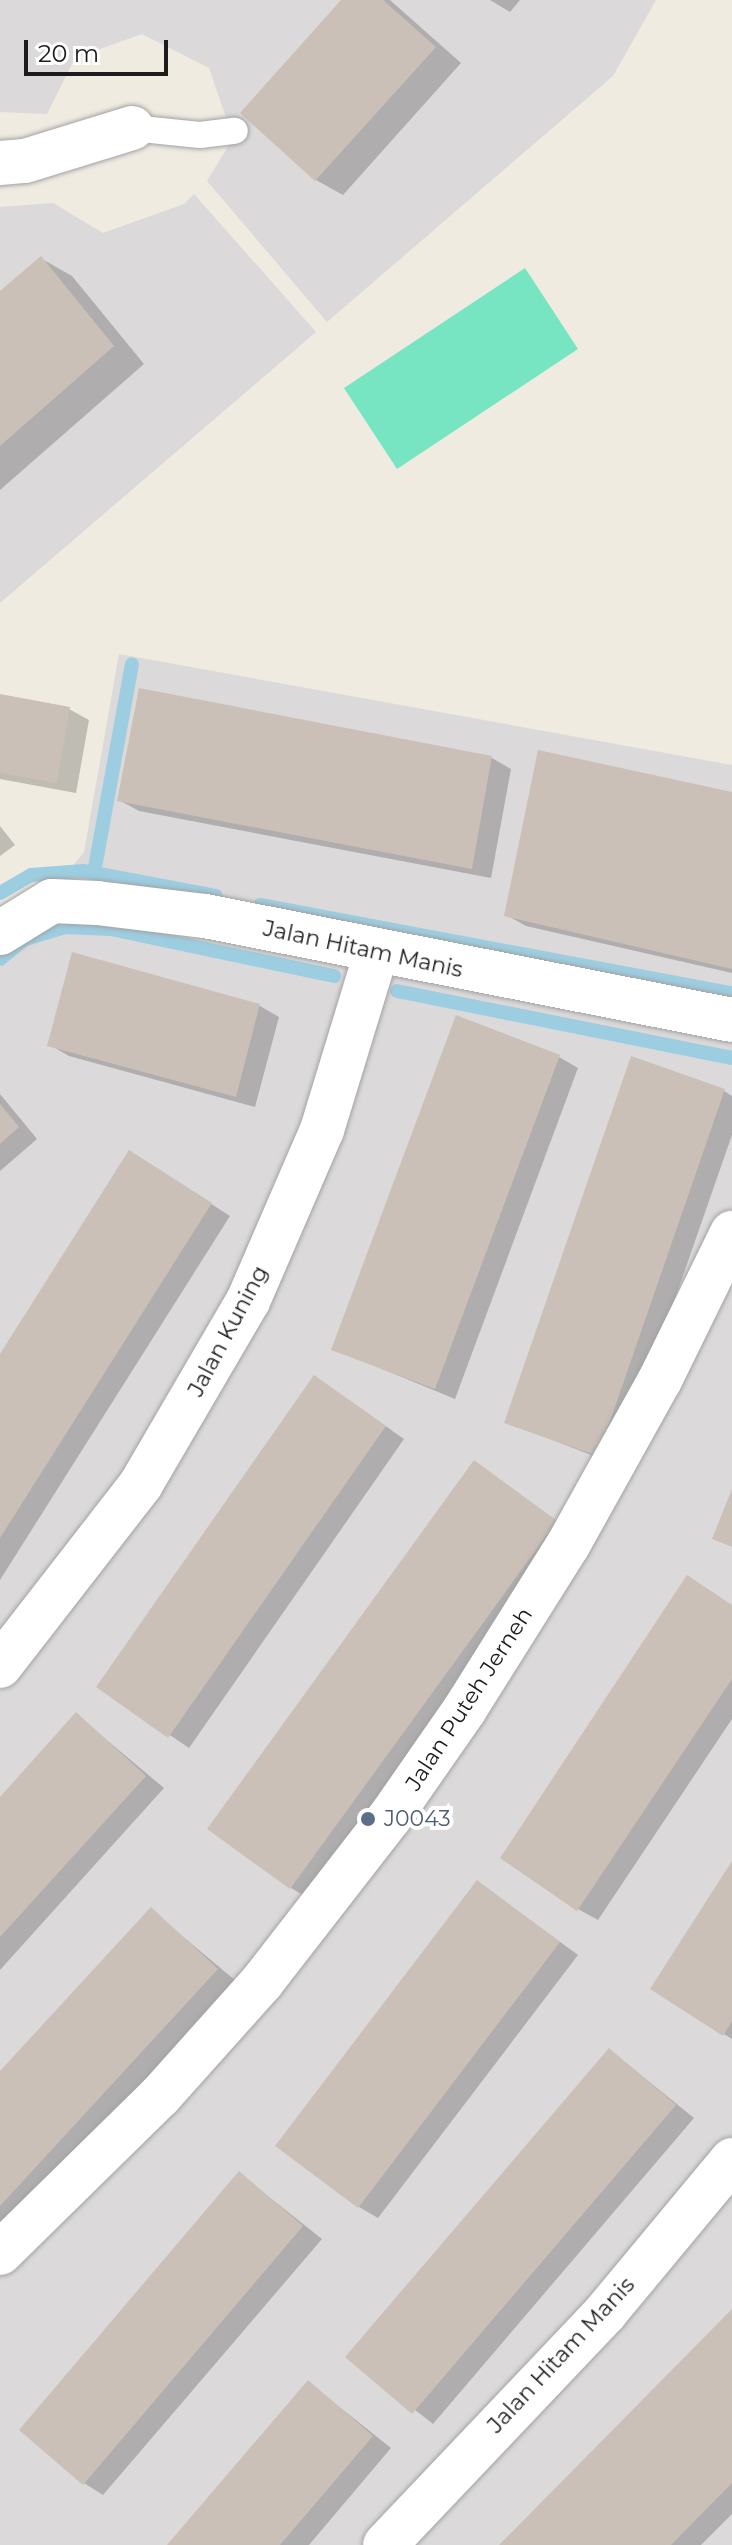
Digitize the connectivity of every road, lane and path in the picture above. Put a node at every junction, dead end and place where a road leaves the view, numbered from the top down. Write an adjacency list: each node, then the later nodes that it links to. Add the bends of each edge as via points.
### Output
1 (132, 128): 2 (lane, via 200,135); 3 (street, via 25,161)
2 (235, 131)
3 (0, 163)
4 (0, 933): 5 (street, Jalan Hitam Manis, via 52,901 97,903 205,916)
5 (376, 953): 6 (street, Jalan Hitam Manis); 8 (street, Jalan Kuning, via 322,1130 248,1301 141,1484)
6 (732, 1020)
7 (732, 1233): 10 (street, Jalan Puteh Jerneh, via 660,1380 568,1545 390,1817 262,1982 171,2085)
8 (0, 1666)
9 (732, 2160): 11 (street, Jalan Hitam Manis, via 605,2313)
10 (0, 2253)
11 (385, 2545)

